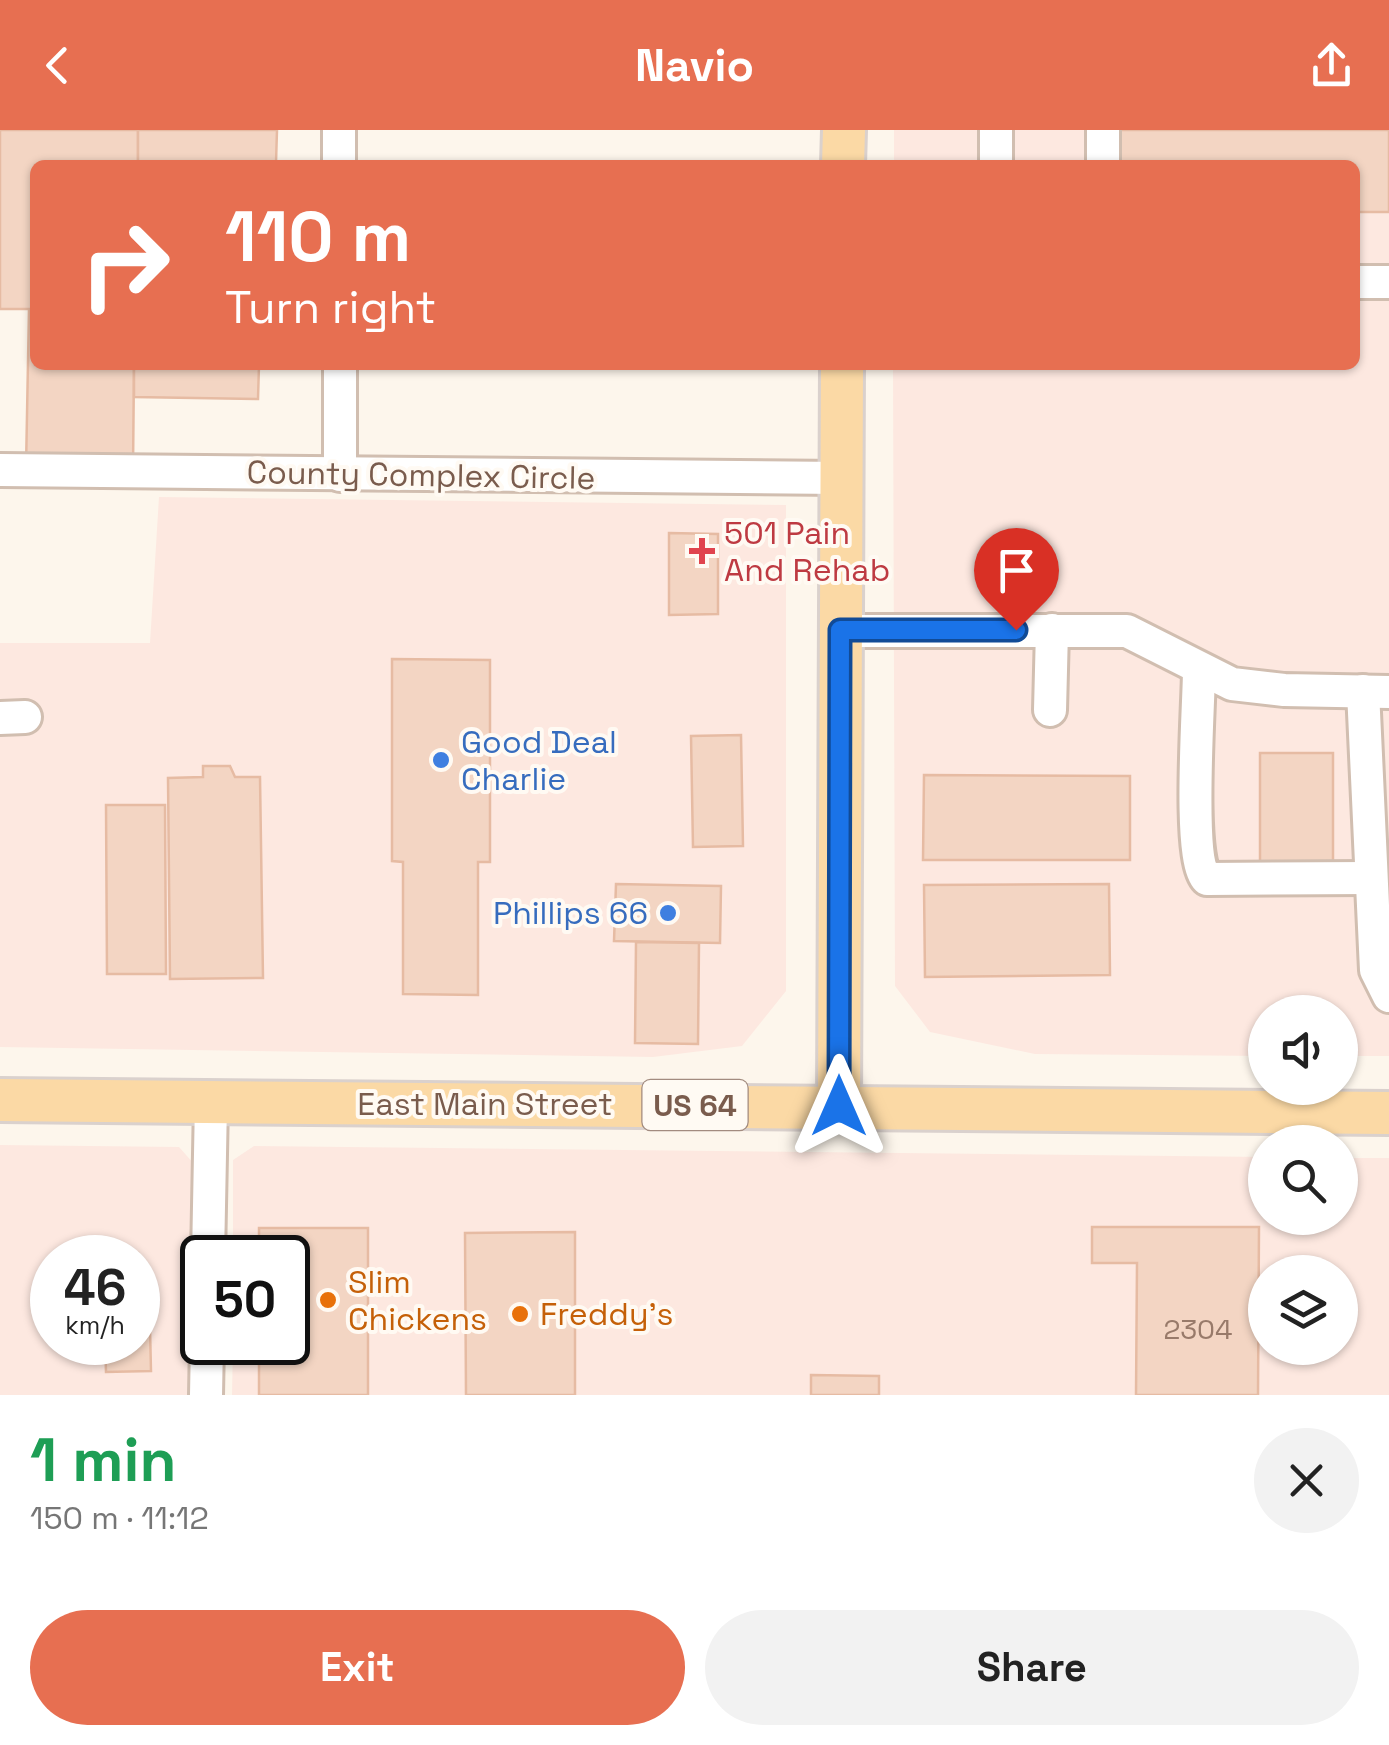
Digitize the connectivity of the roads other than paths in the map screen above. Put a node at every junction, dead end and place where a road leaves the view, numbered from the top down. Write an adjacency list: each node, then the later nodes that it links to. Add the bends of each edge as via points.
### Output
1 (339, 130): 5 (street)
2 (844, 130): 6 (main road)
3 (996, 130): 7 (street)
4 (1103, 130): 8 (street)
5 (339, 160)
6 (843, 160)
7 (996, 160)
8 (1103, 160)
9 (1360, 282): 10 (street)
10 (1389, 282)
11 (340, 370): 14 (street)
12 (842, 370): 15 (main road)
13 (0, 470): 14 (street, County Complex Circle)
14 (340, 475): 15 (street, County Complex Circle)
15 (842, 478): 16 (main road)
16 (840, 630): 17 (street); 25 (main road)
17 (1052, 630): 18 (street, via 1127,631); 20 (street)
18 (1200, 670): 19 (street, via 1232,684); 21 (street, via 1201,873 1233,881)
19 (1376, 692): 21 (street)
20 (1050, 710)
21 (1370, 878): 22 (street, via 1376,970)
22 (1389, 996)
23 (0, 1100): 24 (main road, East Main Street / US 64)
24 (210, 1102): 25 (main road, East Main Street / US 64); 27 (street)
25 (839, 1106): 26 (main road, East Main Street / US 64)
26 (1389, 1113)
27 (208, 1235)
28 (207, 1365): 29 (street)
29 (206, 1395)

